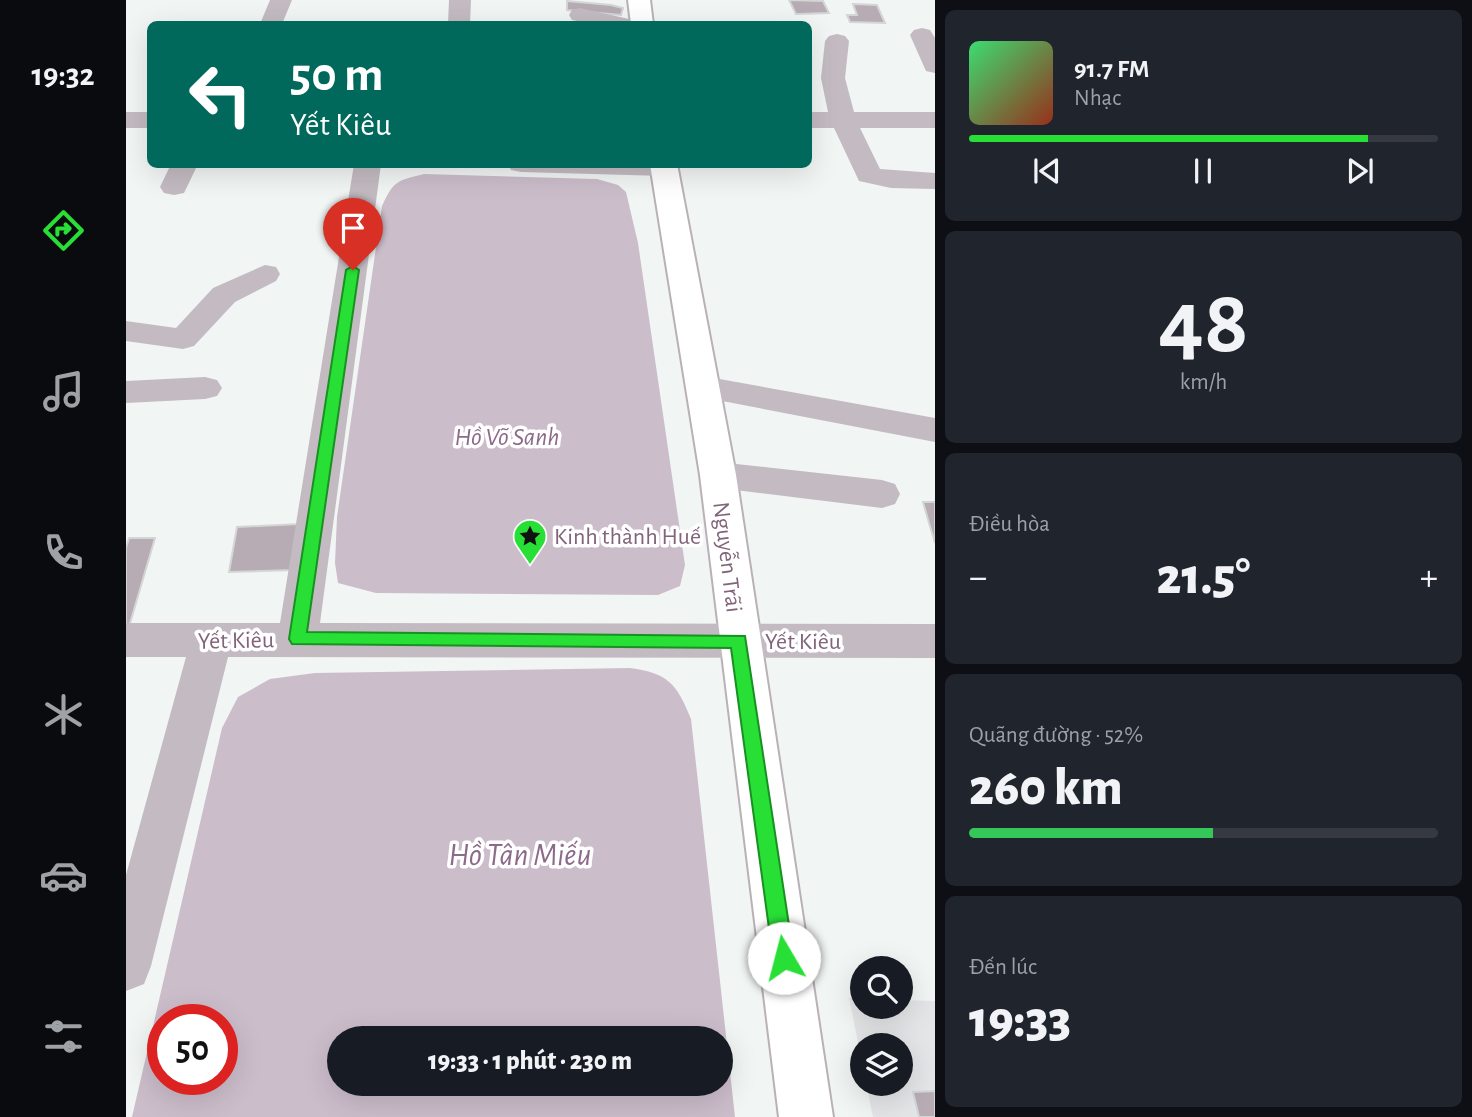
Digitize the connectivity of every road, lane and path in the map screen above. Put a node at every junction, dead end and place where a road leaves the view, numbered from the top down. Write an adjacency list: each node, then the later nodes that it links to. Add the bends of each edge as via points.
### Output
1 (281, 0): 5 (street)
2 (460, 0): 6 (street)
3 (639, 0): 8 (main road)
4 (580, 15): 7 (street)
5 (272, 21)
6 (459, 21)
7 (607, 21)
8 (642, 21)
9 (922, 35): 11 (street)
10 (837, 41): 15 (street, via 833,76)
11 (935, 66)
12 (126, 120): 13 (street)
13 (147, 120)
14 (812, 120): 15 (street)
15 (843, 120): 16 (street); 19 (street, via 869,174 891,180)
16 (935, 120)
17 (367, 168): 28 (street)
18 (663, 168): 22 (main road, Nguyễn Trãi)
19 (935, 181)
20 (265, 274): 21 (street, via 224,295 183,339)
21 (126, 331)
22 (703, 387): 25 (street); 26 (main road, Nguyễn Trãi)
23 (205, 388): 24 (street)
24 (126, 392)
25 (935, 430)
26 (718, 475): 27 (street); 31 (main road, Nguyễn Trãi)
27 (882, 494)
28 (298, 639): 30 (street, Yết Kiêu); 31 (street, Yết Kiêu)
29 (126, 640): 30 (street, Yết Kiêu)
30 (211, 641): 33 (street)
31 (739, 641): 32 (street, Yết Kiêu); 34 (main road, Nguyễn Trãi)
32 (935, 641)
33 (126, 966)
34 (806, 1117)

